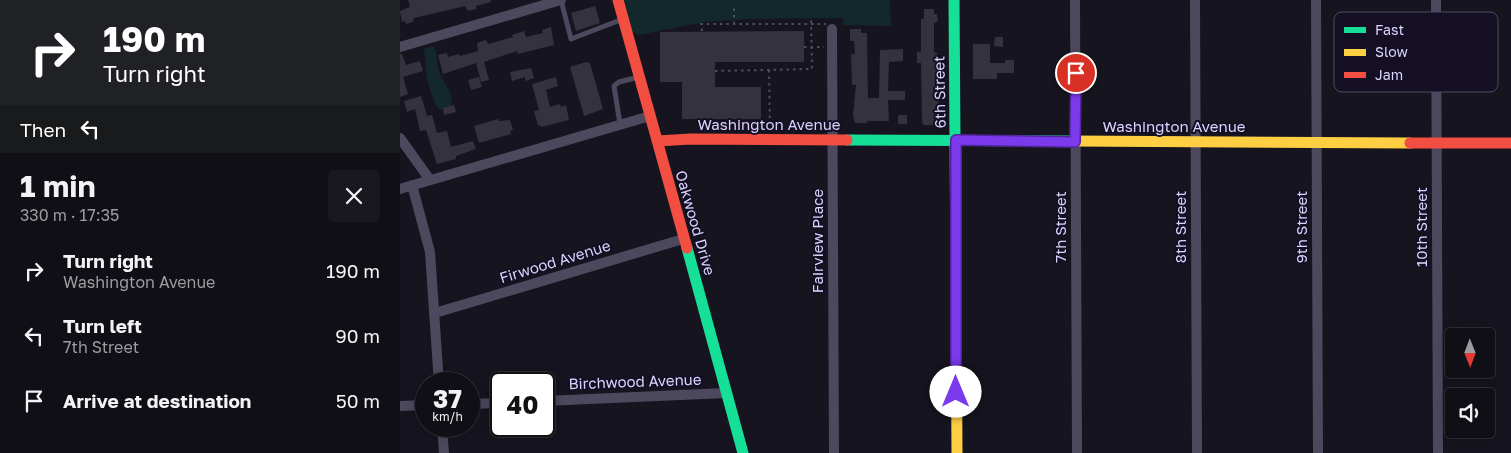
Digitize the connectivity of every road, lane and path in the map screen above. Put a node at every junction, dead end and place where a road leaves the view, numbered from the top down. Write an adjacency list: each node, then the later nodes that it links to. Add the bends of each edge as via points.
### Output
1 (561, 0): 9 (lane, via 570,38); 14 (street)
2 (618, 0): 9 (street, Oakwood Drive)
3 (954, 0): 27 (street, 6th Street)
4 (1075, 0): 29 (street, 7th Street)
5 (1195, 0): 30 (street, 8th Street)
6 (1316, 0): 31 (street, 9th Street)
7 (734, 7): 10 (path)
8 (811, 18): 11 (path)
9 (624, 19): 20 (street, Oakwood Drive)
10 (734, 24): 11 (path); 13 (path, via 701,24)
11 (811, 24): 12 (path); 17 (path)
12 (831, 26): 26 (street, Fairview Place)
13 (702, 31)
14 (400, 47)
15 (804, 47): 17 (path)
16 (824, 47): 17 (path)
17 (811, 48): 18 (path, via 812,69)
18 (769, 70): 19 (path); 24 (path)
19 (715, 71)
20 (640, 77): 22 (street, Oakwood Drive); 23 (lane, via 614,86)
21 (1437, 92): 32 (street, 10th Street)
22 (650, 116): 23 (street); 28 (street, Oakwood Drive)
23 (620, 124): 34 (street)
24 (770, 132)
25 (400, 138): 34 (street)
26 (832, 140): 27 (street, Washington Avenue); 28 (street, Washington Avenue); 47 (street, Fairview Place)
27 (956, 140): 29 (street, Washington Avenue); 48 (street, 6th Street)
28 (657, 141): 37 (street, Oakwood Drive)
29 (1075, 142): 30 (street, Washington Avenue); 49 (street, 7th Street)
30 (1196, 142): 31 (street, Washington Avenue); 50 (street, 8th Street)
31 (1316, 142): 32 (street, Washington Avenue); 51 (street, 9th Street)
32 (1437, 142): 33 (street, Washington Avenue); 52 (street, 10th Street)
33 (1511, 143)
34 (430, 180): 35 (street)
35 (412, 185): 36 (street); 38 (street, via 430,252)
36 (400, 189)
37 (683, 239): 38 (street, Firwood Avenue); 40 (street, Oakwood Drive)
38 (435, 312): 39 (street)
39 (438, 372)
40 (727, 393): 41 (street, Birchwood Avenue); 46 (street, Oakwood Drive)
41 (555, 401)
42 (400, 406): 43 (street)
43 (415, 406)
44 (443, 437): 45 (street)
45 (444, 453)
46 (743, 453)
47 (834, 453)
48 (957, 453)
49 (1077, 453)
50 (1197, 453)
51 (1318, 453)
52 (1438, 453)

